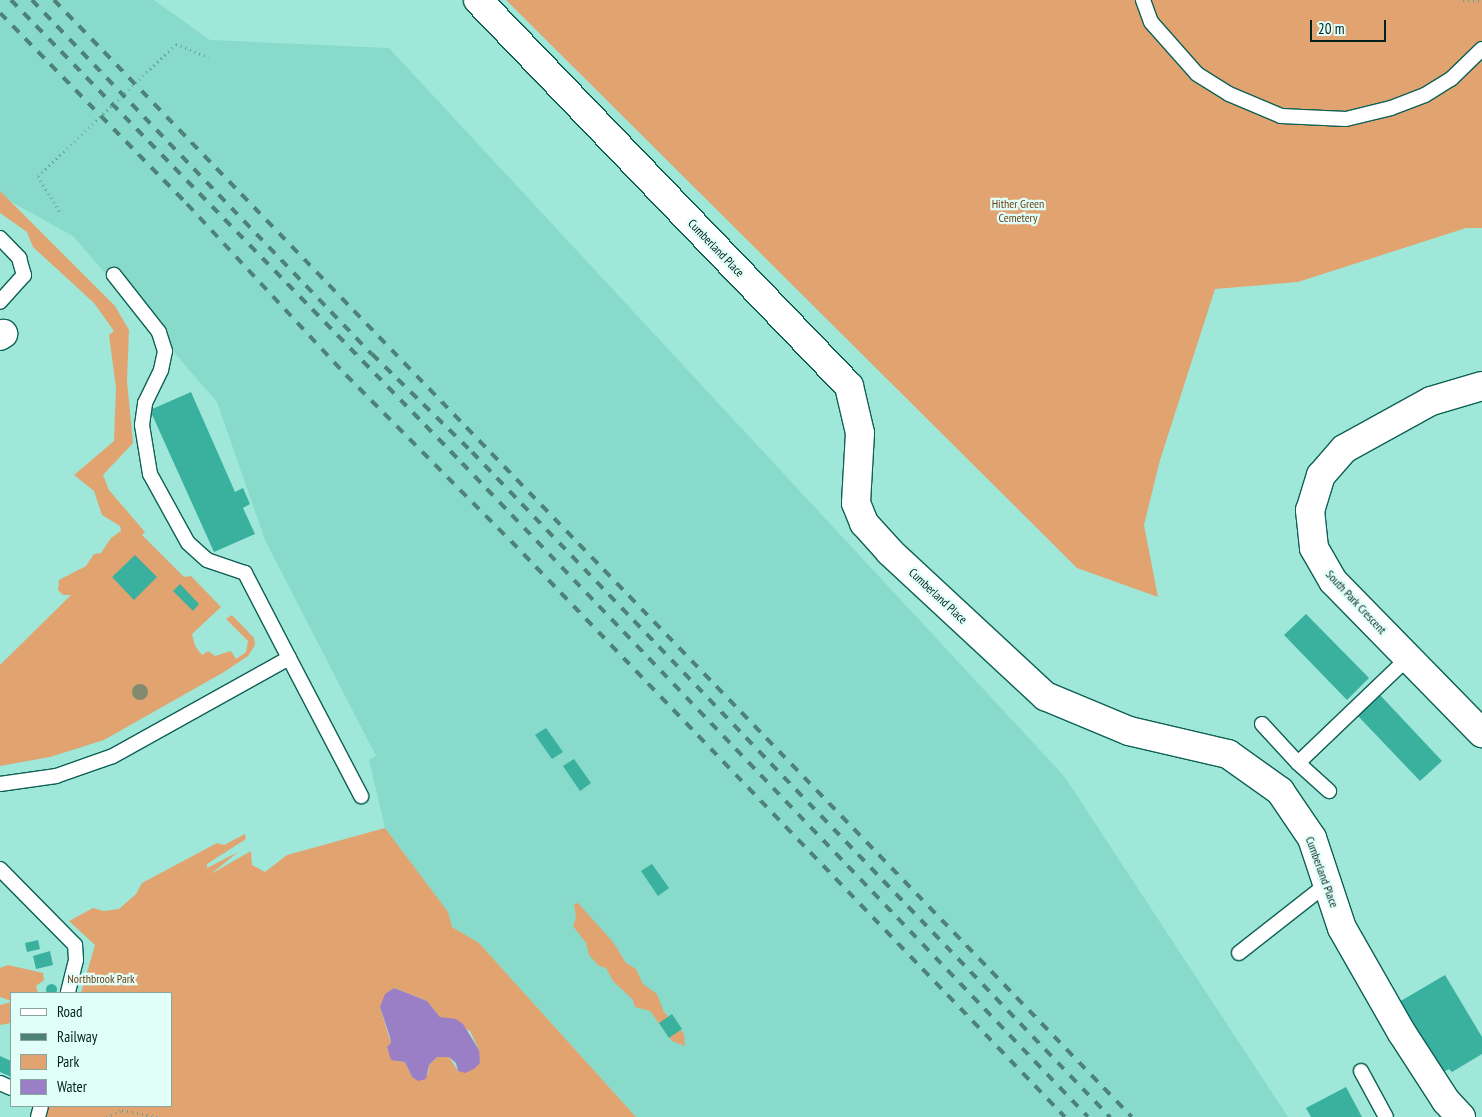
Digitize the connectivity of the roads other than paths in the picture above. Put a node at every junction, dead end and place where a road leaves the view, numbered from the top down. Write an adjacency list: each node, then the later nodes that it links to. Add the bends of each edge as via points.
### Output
1 (478, 0): 17 (street, Cumberland Place, via 849,386 860,433 856,503 864,523 890,552 1045,696 1129,731 1228,754 1280,791 1312,838)
2 (1143, 0): 3 (lane, via 1151,22 1197,74 1229,94 1281,116 1346,119 1391,108 1451,79)
3 (1482, 49)
4 (0, 238): 6 (lane, via 19,258 24,275)
5 (114, 275): 9 (lane, via 154,325 165,352 162,370 145,403 143,418 144,452 150,474 188,543 207,560 245,573)
6 (0, 302)
7 (1482, 386): 8 (street, South Park Crescent, via 1431,401 1344,449 1321,475 1314,492 1310,529 1321,564 1333,581)
8 (1409, 657): 11 (street, South Park Crescent); 12 (lane)
9 (289, 658): 13 (lane, via 113,756 56,776); 15 (lane)
10 (1262, 724): 12 (lane)
11 (1482, 733)
12 (1298, 762): 14 (lane)
13 (0, 784)
14 (1329, 791)
15 (361, 796)
16 (0, 869): 19 (lane, via 75,945 76,960)
17 (1327, 884): 18 (lane); 22 (street, Cumberland Place, via 1342,928 1402,1033 1446,1101)
18 (1239, 953)
19 (68, 992)
20 (1360, 1071): 21 (lane)
21 (1386, 1117)
22 (1461, 1117)

